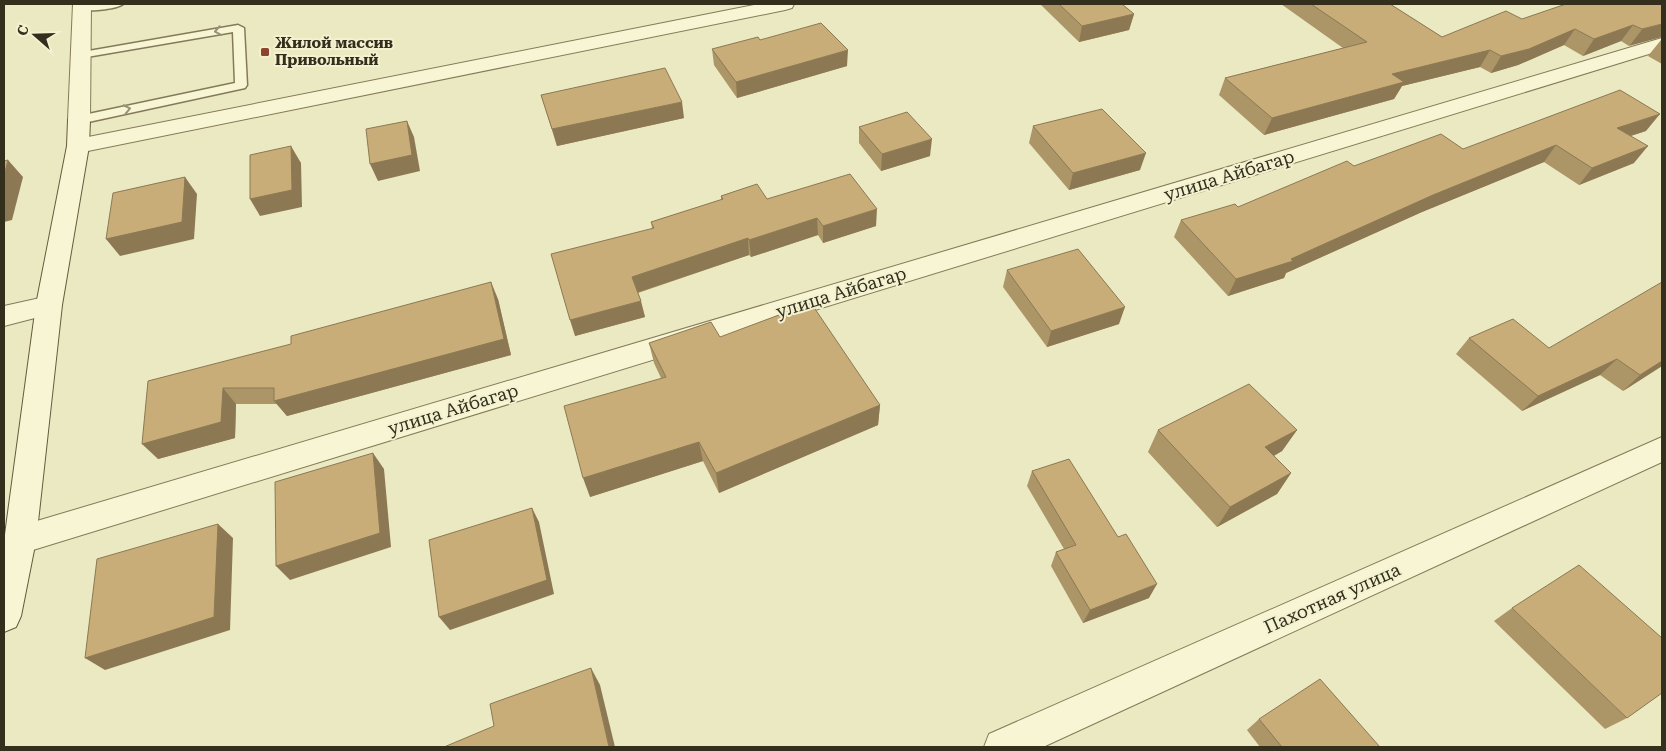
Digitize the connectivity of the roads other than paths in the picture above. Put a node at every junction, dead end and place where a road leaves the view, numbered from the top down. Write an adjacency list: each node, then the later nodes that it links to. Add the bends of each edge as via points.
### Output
1 (118, 4): 3 (lane)
2 (785, 4): 6 (street)
3 (82, 6): 5 (street)
4 (1662, 44): 10 (street, улица Айбагар)
5 (81, 55): 6 (street); 6 (lane, one-way to 5, via 241,85 238,28)
6 (79, 133): 7 (street)
7 (49, 305): 8 (street); 10 (street)
8 (4, 316)
9 (1662, 449): 12 (street, Пахотная улица)
10 (20, 540): 11 (street)
11 (4, 616)
12 (1002, 747)

